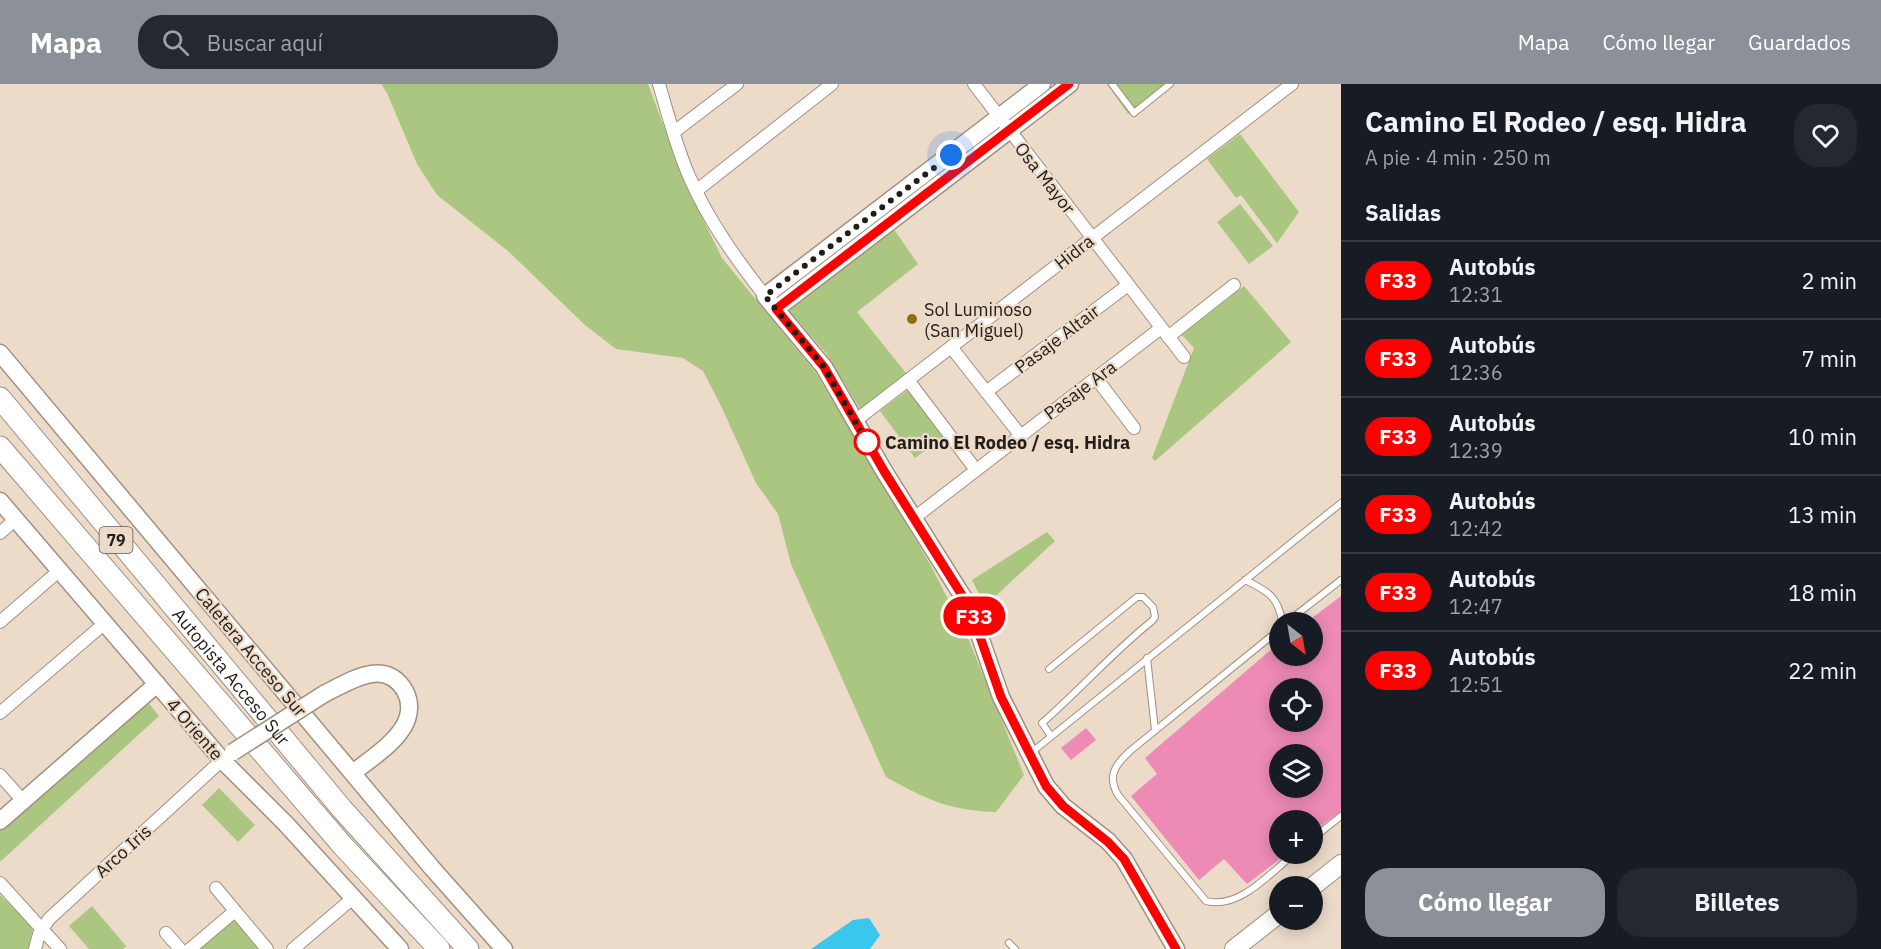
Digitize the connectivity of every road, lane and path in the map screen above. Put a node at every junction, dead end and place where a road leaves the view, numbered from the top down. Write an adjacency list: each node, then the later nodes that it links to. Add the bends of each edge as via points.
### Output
1 (659, 84): 11 (street)
2 (737, 84): 11 (street)
3 (974, 84): 10 (street, Osa Mayor)
4 (1042, 84): 10 (main road)
5 (1070, 84): 10 (main road)
6 (1112, 84): 7 (lane, via 1134,113)
7 (1170, 84)
8 (1292, 84): 13 (street, Hidra)
9 (829, 85): 12 (street)
10 (1004, 124): 13 (street, Osa Mayor); 16 (main road)
11 (674, 132): 12 (street)
12 (696, 190): 16 (street, via 727,245)
13 (1092, 238): 14 (street, Osa Mayor); 18 (street, Hidra)
14 (1128, 285): 17 (street, Osa Mayor); 23 (street, Pasaje Altair)
15 (1234, 285): 17 (street, Pasaje Ara)
16 (770, 303): 25 (main road, via 824,367)
17 (1165, 332): 20 (street, Osa Mayor); 21 (street, Pasaje Ara)
18 (951, 347): 22 (street, Hidra); 23 (street)
19 (0, 353): 51 (main road, Caletera Acceso Sur)
20 (1184, 357)
21 (1096, 378): 26 (street); 27 (street, Pasaje Ara)
22 (908, 380): 25 (street, Hidra); 29 (street)
23 (986, 392): 27 (street)
24 (0, 398): 76 (highway, Autopista Acceso Sur / 79, via 342,809)
25 (855, 421): 32 (main road)
26 (1134, 428)
27 (1021, 436): 29 (street, Pasaje Ara)
28 (0, 447): 75 (highway, Autopista Acceso Sur / 79, via 343,846)
29 (976, 470): 32 (street, Pasaje Ara)
30 (0, 501): 33 (main road, 4 Oriente)
31 (1341, 503): 36 (lane)
32 (914, 518): 49 (main road, via 974,616 995,684)
33 (16, 519): 34 (street); 35 (main road, 4 Oriente)
34 (0, 533)
35 (60, 570): 40 (street); 41 (main road, 4 Oriente)
36 (1245, 580): 38 (lane, via 1269,592 1277,600); 43 (lane)
37 (1341, 580): 39 (lane)
38 (1280, 612)
39 (1300, 612)
40 (0, 622)
41 (105, 623): 45 (main road, 4 Oriente); 46 (street)
42 (1269, 638): 47 (lane)
43 (1147, 658): 47 (lane); 48 (lane)
44 (1048, 669): 48 (lane, via 1137,597 1143,597 1152,607 1152,621 1117,648 1042,723)
45 (157, 684): 50 (main road, 4 Oriente); 53 (main road)
46 (0, 713)
47 (1155, 730): 57 (lane, via 1115,765 1113,784 1206,902 1225,902 1242,896)
48 (1050, 736): 49 (lane)
49 (1029, 754): 79 (main road, via 1055,797 1124,859)
50 (227, 756): 51 (main road, bridge, via 324,694 360,676 374,673 394,678 407,695 409,711 399,733); 62 (main road, 4 Oriente); 65 (street, Arco Iris)
51 (353, 773): 77 (main road, Caletera Acceso Sur)
52 (0, 775): 53 (street)
53 (23, 801): 55 (main road)
54 (1341, 816): 56 (lane)
55 (0, 821)
56 (1323, 830)
57 (1282, 864)
58 (1341, 864): 59 (main road)
59 (1323, 878)
60 (0, 882): 65 (street)
61 (216, 888): 63 (street)
62 (353, 898): 73 (street); 74 (main road, 4 Oriente)
63 (235, 911): 71 (street); 72 (street)
64 (1269, 922): 80 (main road)
65 (42, 928): 68 (street, Arco Iris); 69 (street)
66 (166, 933): 70 (street)
67 (1010, 943): 78 (lane)
68 (35, 949)
69 (60, 949)
70 (180, 949)
71 (190, 949)
72 (267, 949)
73 (293, 949)
74 (400, 949)
75 (439, 949)
76 (468, 949)
77 (504, 949)
78 (1015, 949)
79 (1176, 949)
80 (1234, 949)

